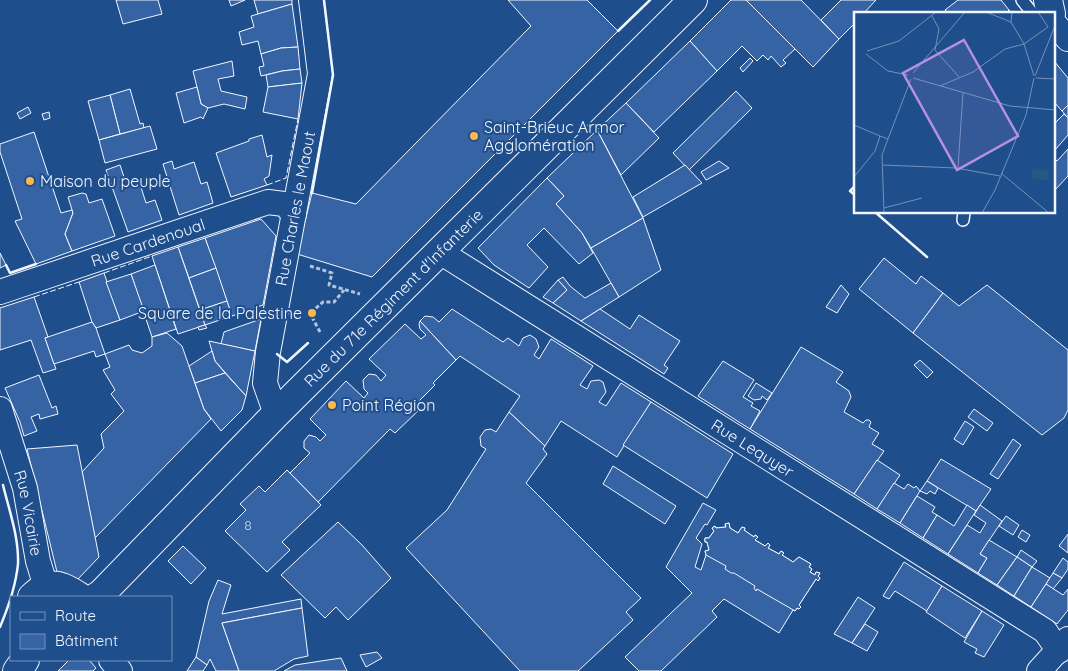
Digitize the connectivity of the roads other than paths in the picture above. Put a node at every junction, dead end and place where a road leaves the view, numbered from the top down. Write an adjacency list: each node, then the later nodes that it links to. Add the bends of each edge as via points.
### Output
1 (311, 0): 7 (street, Rue Charles le Maout, via 320,74 309,169)
2 (693, 0): 8 (main road, Rue du 71e Régiment d'Infanterie)
3 (1022, 0): 5 (lane)
4 (1048, 0): 6 (main road)
5 (1031, 12)
6 (1052, 12)
7 (298, 219): 9 (street, Rue Cardenoual, via 284,204 268,202); 11 (street, Rue Charles le Maout, via 285,258 268,352 265,382)
8 (440, 252): 11 (main road, Rue du 71e Régiment d'Infanterie); 15 (street, Rue Lequyer)
9 (0, 292)
10 (0, 409): 12 (street, Rue Vicairie, via 25,488 38,561)
11 (276, 414): 14 (main road, Rue du 71e Régiment d'Infanterie)
12 (39, 592): 13 (main road, via 55,585)
13 (78, 596)
14 (98, 596)
15 (1063, 645): 18 (street)
16 (112, 661): 17 (street)
17 (120, 671)
18 (1039, 671)

